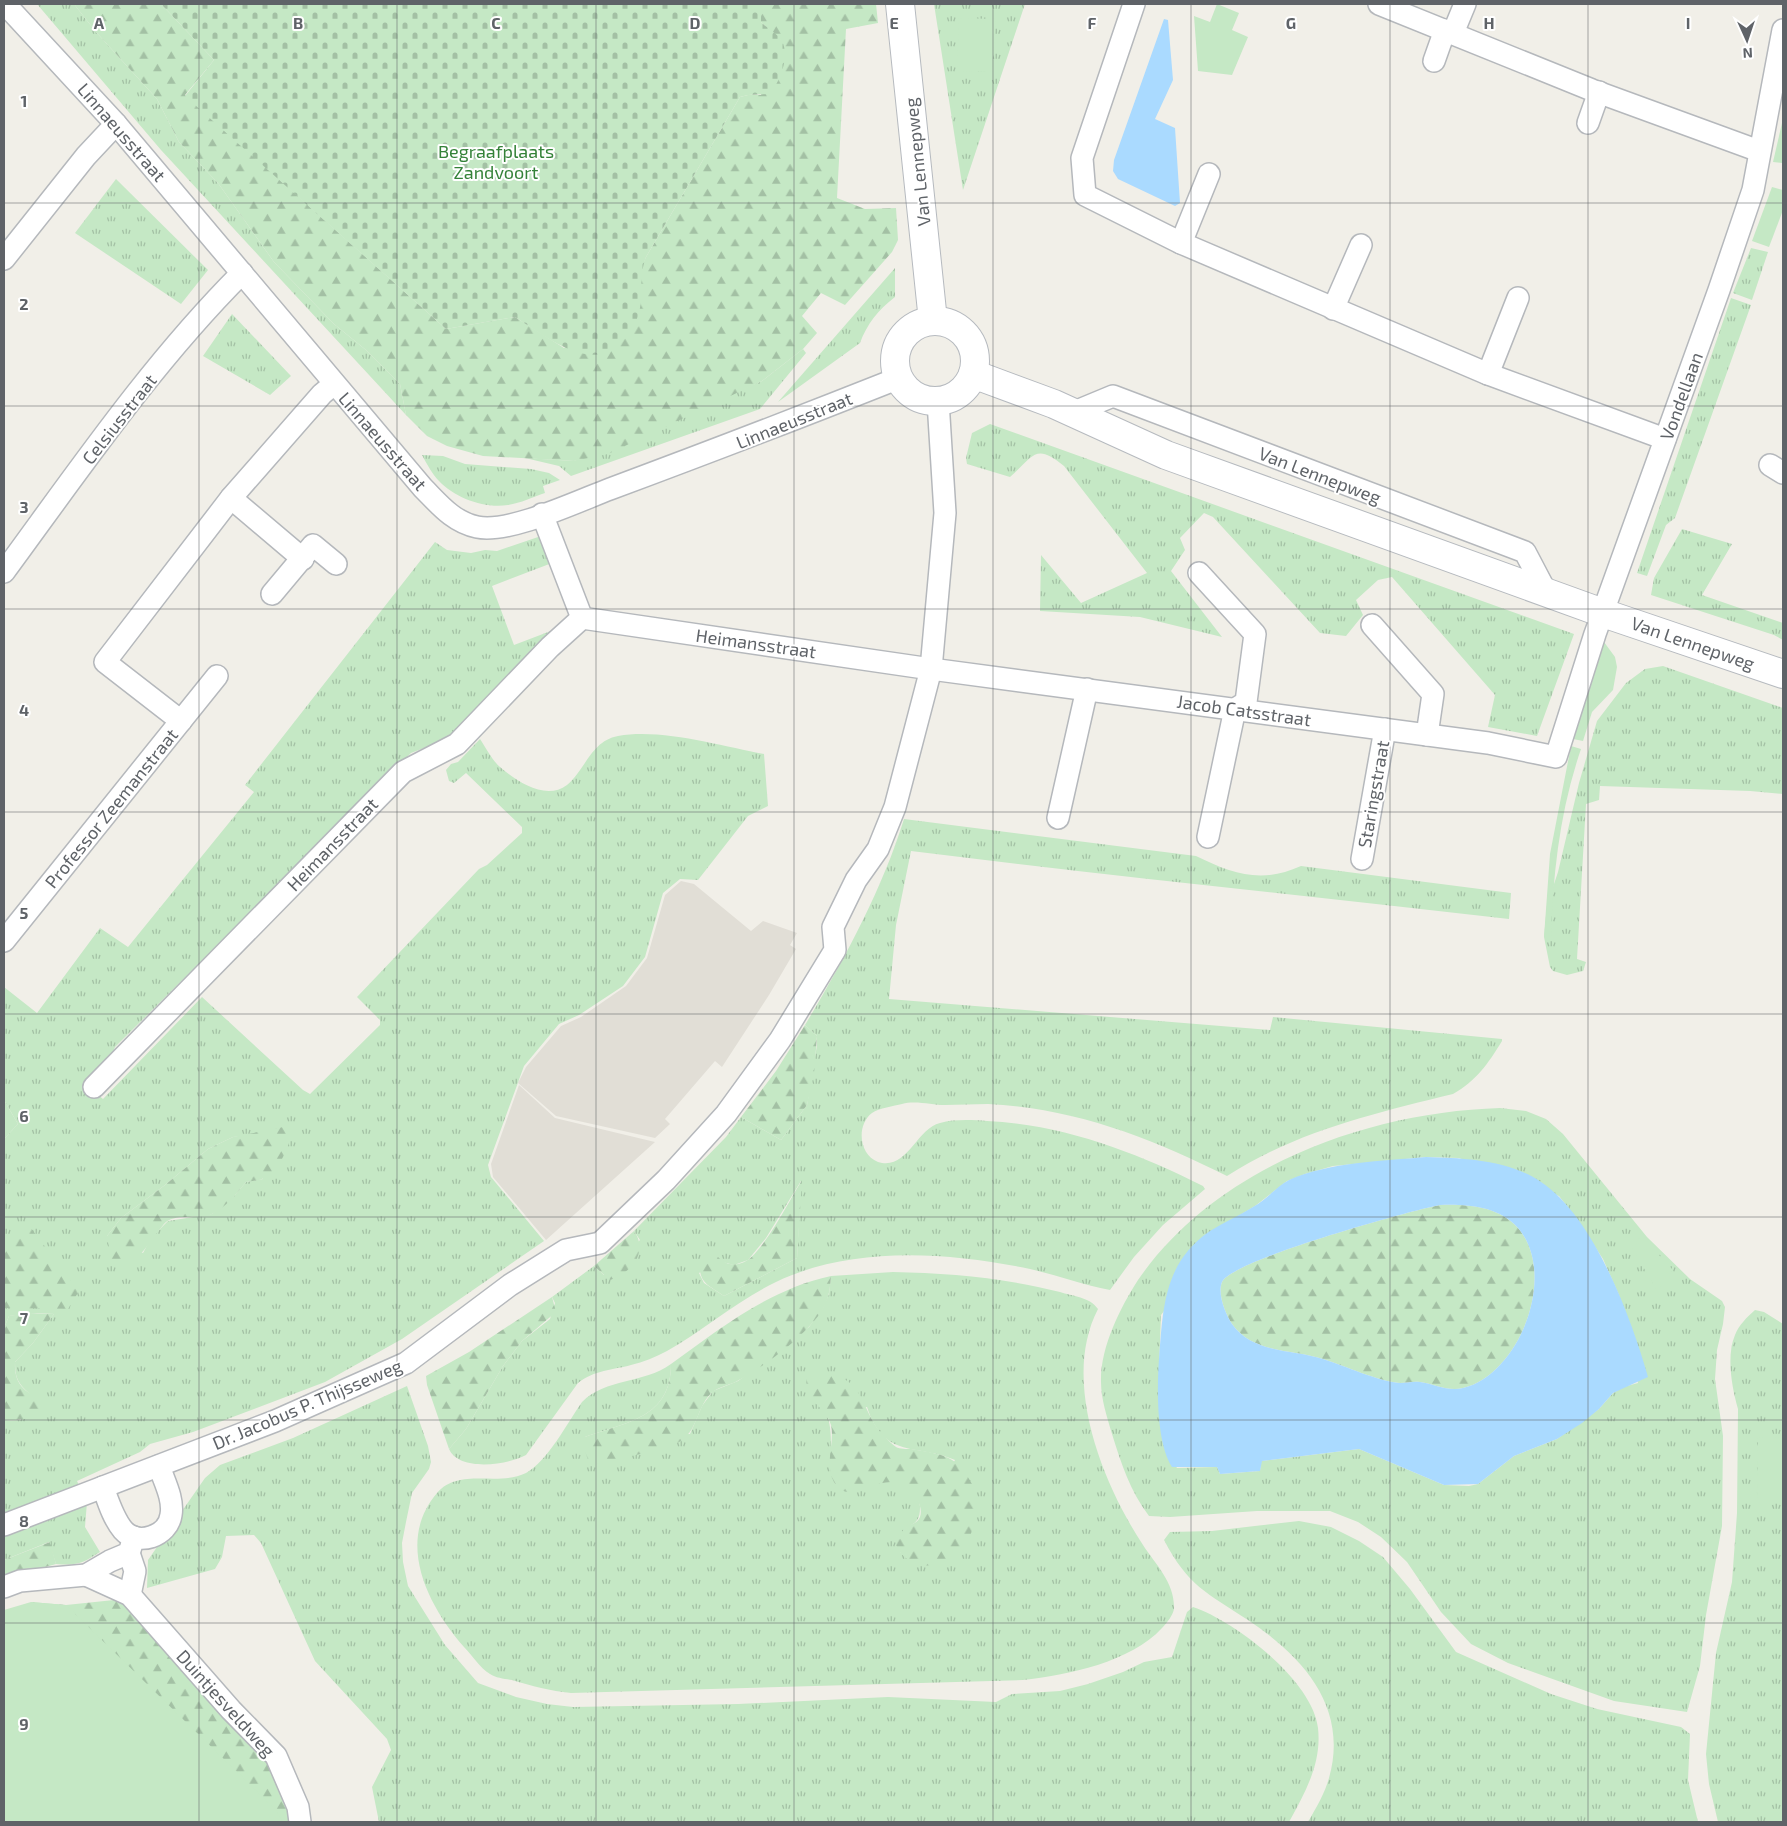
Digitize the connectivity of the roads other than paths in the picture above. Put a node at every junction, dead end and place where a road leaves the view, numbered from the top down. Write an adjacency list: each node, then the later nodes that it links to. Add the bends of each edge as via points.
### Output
1 (5, 4): 11 (street, Linnaeusstraat)
2 (900, 4): 20 (main road, Van Lennepweg)
3 (1134, 4): 14 (street, via 1082,158 1085,195)
4 (1379, 4): 7 (street)
5 (1465, 4): 7 (street)
6 (1783, 30): 12 (street, Vondellaan)
7 (1449, 31): 8 (street); 9 (street)
8 (1434, 61)
9 (1599, 92): 10 (street); 12 (street)
10 (1588, 123)
11 (116, 124): 16 (street, via 86,156); 17 (street, Linnaeusstraat)
12 (1759, 151): 27 (street, Vondellaan, via 1753,190)
13 (1210, 174): 14 (street)
14 (1181, 242): 19 (street)
15 (1361, 245): 19 (street)
16 (4, 259)
17 (242, 273): 24 (street, Linnaeusstraat); 32 (street, Celsiusstraat, via 216,299 131,401)
18 (1518, 298): 22 (street)
19 (1333, 309): 22 (street)
20 (933, 321): 21 (main road, via 952,325 966,335 974,352); 23 (main road, via 913,328 899,345 896,362)
21 (973, 374): 25 (main road, via 967,386 957,394); 26 (main road, Van Lennepweg)
22 (1488, 374): 27 (street)
23 (899, 378): 25 (main road, via 915,395); 29 (street, Linnaeusstraat, via 756,436)
24 (334, 384): 28 (street, Professor Zeemanstraat); 29 (street, Linnaeusstraat, via 423,488 454,518 478,527 505,526)
25 (938, 401): 39 (street, Dr. Jacobus P. Thijsseweg, via 945,513)
26 (1072, 413): 34 (main road, Van Lennepweg, via 1166,455); 34 (street, Van Lennepweg, via 1112,396 1516,548 1525,552)
27 (1665, 439): 36 (street, Vondellaan)
28 (231, 498): 30 (street); 44 (street, Professor Zeemanstraat, via 105,662)
29 (542, 514): 37 (street)
30 (303, 559): 31 (street, via 313,545); 35 (street)
31 (336, 564)
32 (4, 572)
33 (1199, 574): 43 (street, via 1255,634 1246,702)
34 (1546, 592): 36 (main road, Van Lennepweg)
35 (272, 594)
36 (1603, 613): 40 (main road, Van Lennepweg); 47 (street, Vondellaan)
37 (582, 618): 39 (street, Heimansstraat); 52 (street, Heimansstraat, via 457,744 403,772)
38 (1372, 625): 46 (street, via 1433,694)
39 (931, 669): 42 (street, Jacob Catsstraat); 53 (street, Dr. Jacobus P. Thijsseweg, via 895,808 878,849 856,880 833,927 835,950 780,1040 737,1099 666,1180 600,1243 566,1250 510,1285 406,1363 275,1421)
40 (1783, 674)
41 (217, 676): 44 (street, Professor Zeemanstraat)
42 (1088, 689): 43 (street, Jacob Catsstraat); 48 (street)
43 (1235, 709): 45 (street, Jacob Catsstraat); 49 (street)
44 (181, 721): 51 (street, Professor Zeemanstraat)
45 (1385, 729): 46 (street, Jacob Catsstraat); 50 (street, Staringstraat)
46 (1427, 735): 47 (street, Jacob Catsstraat)
47 (1556, 757)
48 (1058, 818)
49 (1208, 838)
50 (1362, 859)
51 (4, 941)
52 (94, 1087)
53 (160, 1466): 54 (street, Dr. Jacobus P. Thijsseweg); 56 (street, Duintjesveldweg, via 172,1504 171,1517 156,1535)
54 (103, 1488): 55 (street, Dr. Jacobus P. Thijsseweg); 56 (street)
55 (4, 1525)
56 (132, 1545): 57 (street, Duintjesveldweg); 59 (street, via 135,1571)
57 (86, 1575): 58 (street, Duintjesveldweg, via 20,1581); 59 (street, Duintjesveldweg)
58 (4, 1587)
59 (130, 1595): 60 (street, Duintjesveldweg, via 276,1756 298,1807)
60 (300, 1822)

